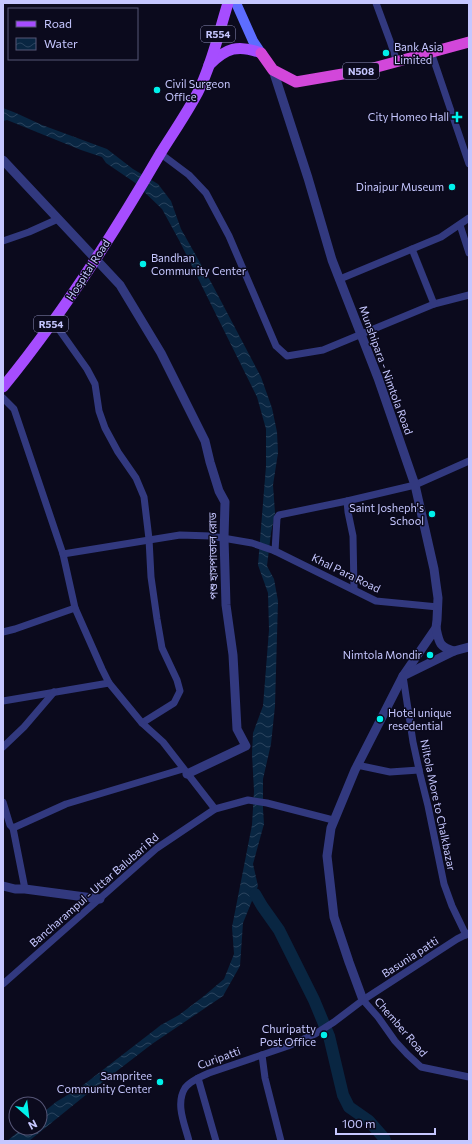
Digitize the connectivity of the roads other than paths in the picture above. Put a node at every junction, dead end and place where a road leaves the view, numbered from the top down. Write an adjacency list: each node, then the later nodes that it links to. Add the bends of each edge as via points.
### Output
1 (228, 3): 8 (main road, R554)
2 (236, 3): 6 (main road)
3 (376, 3): 7 (street)
4 (469, 42): 5 (highway, N508)
5 (431, 52): 7 (highway, N508); 12 (street)
6 (261, 53): 8 (main road, R554, via 250,49 234,49 223,53); 9 (highway, N508)
7 (397, 62): 9 (highway, N508, via 296,82)
8 (209, 66): 10 (main road, R554, via 198,91)
9 (273, 70): 20 (street, Munshipara - Nimtola Road)
10 (160, 154): 19 (main road, Hospital Road / R554); 24 (street, via 189,175 206,193 229,236 276,346 287,356 323,350)
11 (3, 160): 14 (street, পশু হাসপাতাল রোড)
12 (469, 164)
13 (469, 218): 15 (street)
14 (58, 219): 16 (street); 19 (street, পশু হাসপাতাল রোড)
15 (460, 225): 17 (street, via 441,237); 18 (street)
16 (3, 241)
17 (412, 249): 20 (street); 22 (street)
18 (469, 253)
19 (96, 260): 23 (main road, Hospital Road / R554); 30 (street, পশু হাসপাতাল রোড, via 120,285 161,353 205,441 224,502)
20 (340, 279): 24 (street, Munshipara - Nimtola Road)
21 (469, 295): 22 (street)
22 (434, 304): 24 (street)
23 (53, 321): 25 (main road, Hospital Road / R554); 31 (street, via 95,384 99,411 105,428 136,478 144,497)
24 (361, 334): 28 (street, Munshipara - Nimtola Road)
25 (3, 387)
26 (3, 398): 33 (street, via 14,409)
27 (469, 461): 28 (street)
28 (415, 485): 29 (street); 35 (street, Munshipara - Nimtola Road, via 434,569)
29 (347, 501): 32 (street, via 279,515); 34 (street, via 353,536)
30 (224, 538): 31 (street, Khal Para Road, via 180,535); 32 (street, Khal Para Road); 49 (street, পশু হাসপাতাল রোড, via 226,605 233,655 237,729 246,746)
31 (149, 539): 33 (street, Khal Para Road); 45 (street, via 156,619 162,648 178,680 180,691 174,703)
32 (274, 550): 34 (street, Khal Para Road)
33 (63, 554): 36 (street)
34 (354, 589): 35 (street, Khal Para Road, via 376,601)
35 (438, 607): 37 (street, Munshipara - Nimtola Road)
36 (76, 608): 38 (street); 42 (street)
37 (436, 628): 40 (street, via 442,646); 41 (street, Munshipara - Nimtola Road)
38 (3, 632)
39 (469, 647): 40 (street)
40 (454, 651): 41 (street)
41 (403, 676): 47 (street, Munshipara - Nimtola Road); 48 (street, Niltola More to Chalkbazar)
42 (110, 683): 43 (street); 45 (street)
43 (54, 692): 44 (street); 46 (street, via 24,727)
44 (3, 701)
45 (142, 723): 49 (street, via 163,742)
46 (3, 746)
47 (357, 765): 48 (street, via 390,772); 52 (street, Munshipara - Nimtola Road)
48 (419, 770): 57 (street, Niltola More to Chalkbazar, via 444,884)
49 (185, 772): 51 (street); 53 (street, via 66,804)
50 (3, 802): 53 (street)
51 (215, 809): 52 (street, Bancharampul - Uttar Balubari Rd, via 248,800); 56 (street, Bancharampul - Uttar Balubari Rd, via 157,848)
52 (333, 820): 59 (street, Munshipara - Nimtola Road, via 327,856 334,917)
53 (13, 828): 55 (street)
54 (3, 886): 55 (street)
55 (25, 889): 56 (street)
56 (100, 899): 58 (street, Bancharampul - Uttar Balubari Rd)
57 (467, 934): 59 (street, Basunia patti)
58 (3, 984)
59 (363, 1000): 60 (street, Basunia patti); 62 (street, Chember Road, via 395,1041 421,1067)
60 (334, 1022): 61 (street, Curipatti, via 315,1034)
61 (262, 1055): 63 (street, Curipatti); 66 (street, via 265,1078)
62 (469, 1077)
63 (198, 1078): 64 (street, Curipatti, via 185,1087 181,1099 181,1112); 65 (street)
64 (189, 1141)
65 (216, 1141)
66 (281, 1141)

